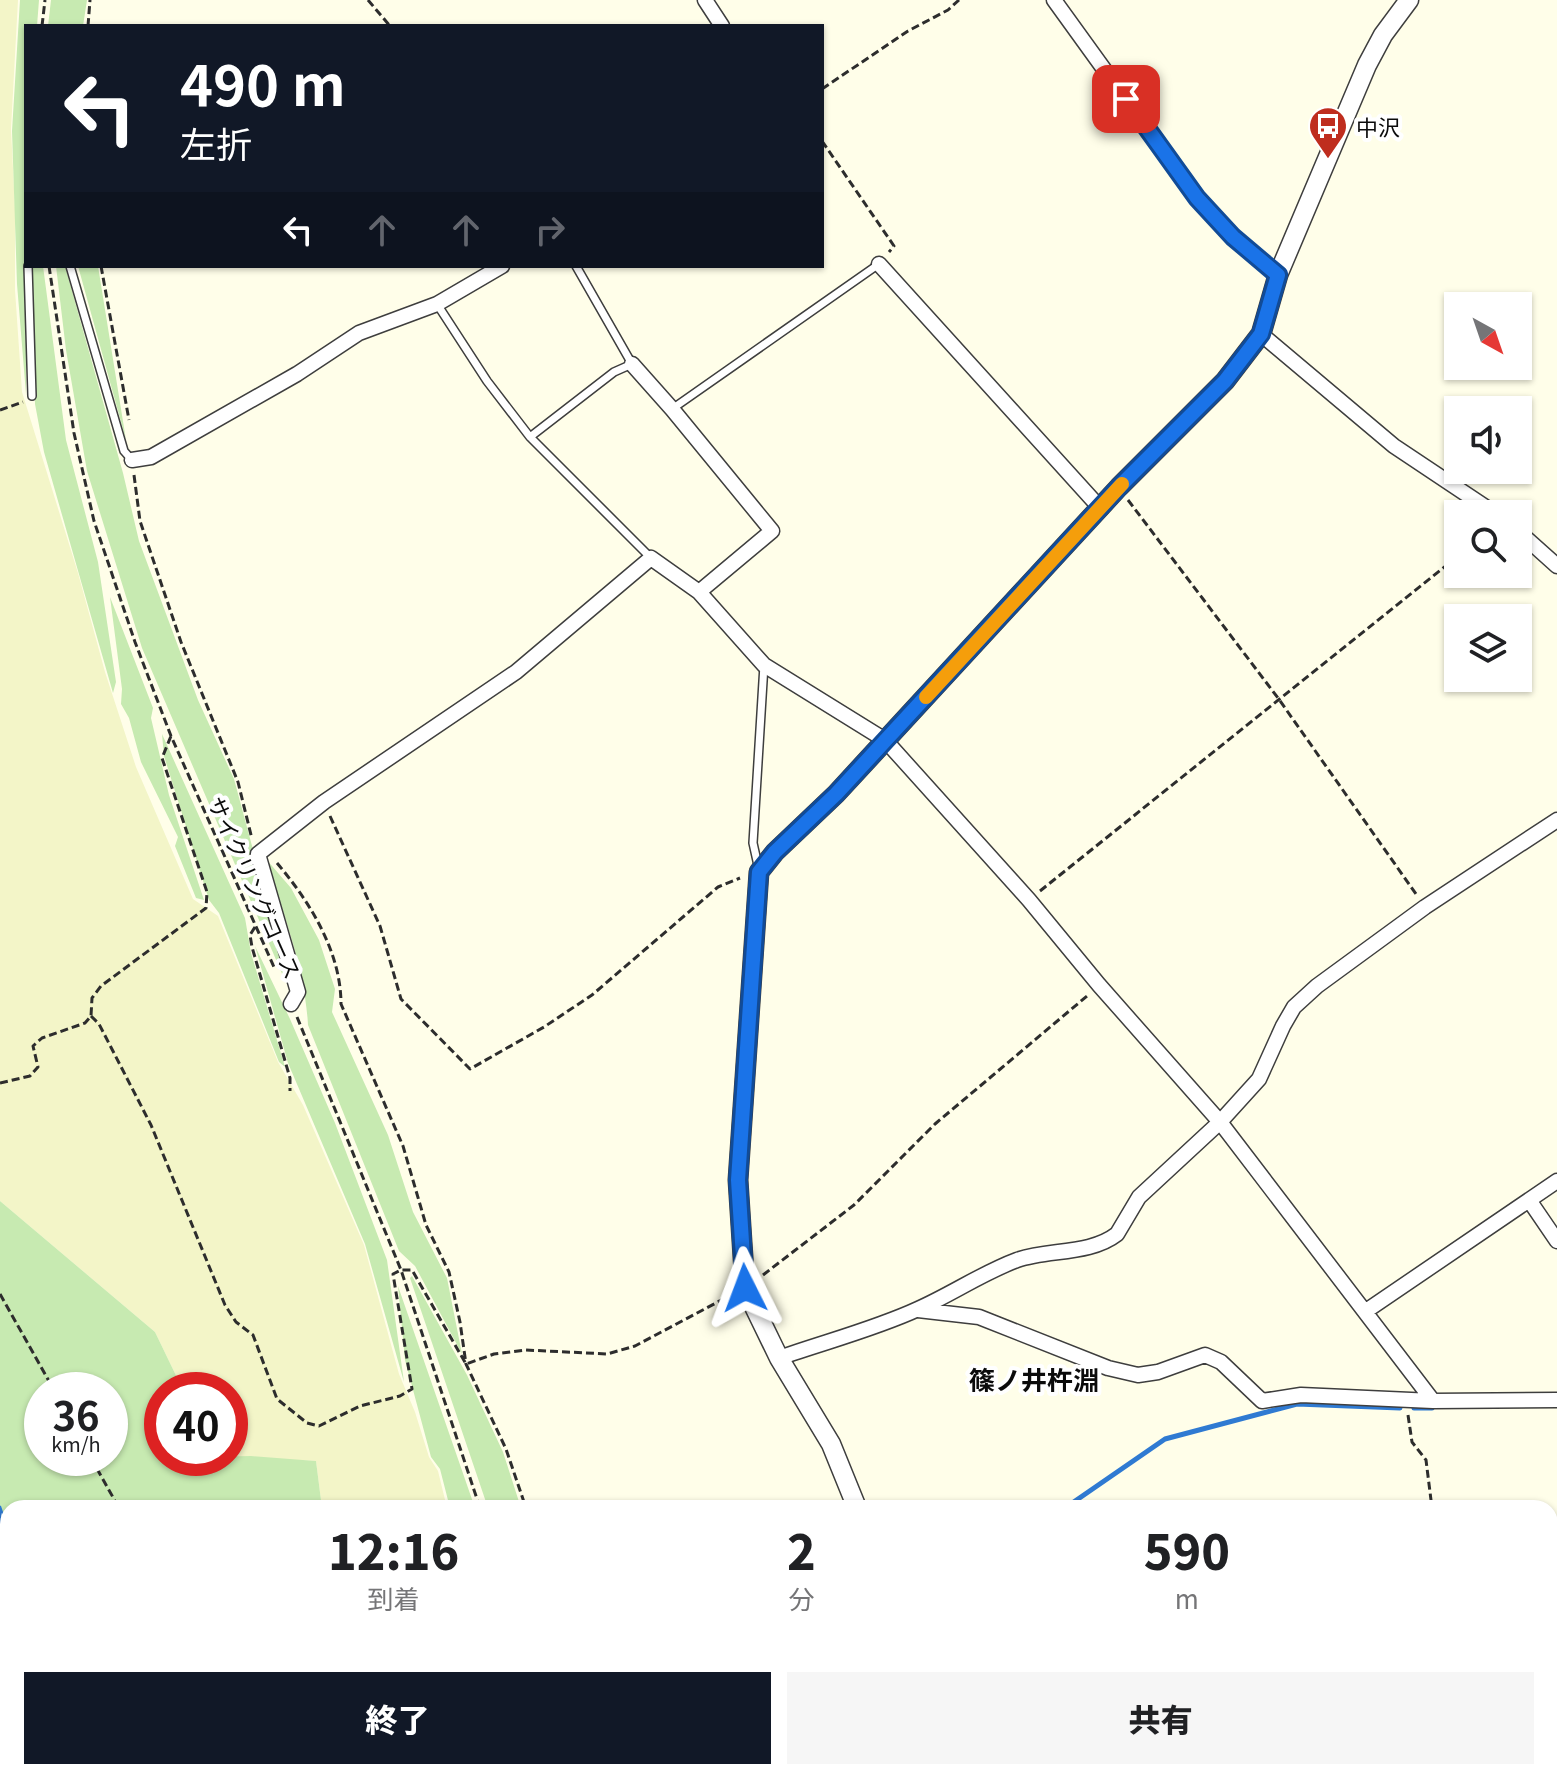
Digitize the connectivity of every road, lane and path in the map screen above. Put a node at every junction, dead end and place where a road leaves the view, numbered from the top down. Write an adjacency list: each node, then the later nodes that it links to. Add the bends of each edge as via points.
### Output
1 (45, 0): 8 (path)
2 (90, 0): 9 (path)
3 (368, 0): 10 (path)
4 (705, 0): 11 (street)
5 (959, 0): 12 (path)
6 (1054, 0): 21 (street, via 1197,198)
7 (1409, 0): 21 (street, via 1367,65)
8 (42, 24)
9 (88, 24)
10 (388, 24)
11 (721, 24)
12 (824, 88)
13 (824, 144): 14 (path, via 894,246)
14 (879, 264): 26 (lane); 32 (street)
15 (28, 268): 25 (lane)
16 (49, 268): 40 (path, サイクリングコース, via 74,433 94,521)
17 (71, 268): 29 (lane, via 124,451)
18 (101, 268): 29 (path)
19 (499, 268): 22 (street)
20 (577, 268): 24 (lane)
21 (1278, 275): 23 (street)
22 (437, 304): 28 (lane); 29 (street, via 359,333 151,457)
23 (1261, 334): 30 (street, via 1225,381); 31 (street, via 1394,446)
24 (632, 364): 26 (street); 28 (lane)
25 (32, 396): 27 (path)
26 (672, 409): 37 (street, via 772,531)
27 (0, 410)
28 (530, 437): 34 (lane)
29 (132, 460): 44 (path, via 140,521 175,627 238,782 252,841)
30 (1119, 487): 32 (street); 39 (path)
31 (1475, 500)
32 (1101, 509): 41 (street)
33 (1532, 544): 35 (street)
34 (651, 558): 37 (street); 42 (street, via 516,672)
35 (1557, 566)
36 (1444, 567): 39 (path)
37 (699, 592): 38 (street)
38 (764, 665): 41 (street); 45 (lane, via 753,843)
39 (1278, 698): 46 (path); 47 (path)
40 (171, 736): 48 (path, サイクリングコース); 52 (path, via 162,758 207,892 206,908 101,986 92,998)
41 (885, 740): 45 (street); 46 (street)
42 (324, 802): 44 (street); 45 (path, via 380,926 401,999 470,1069 592,995 718,887)
43 (1557, 820): 47 (street)
44 (263, 848): 51 (street, via 258,854 298,992); 65 (path, via 299,889 333,953 341,1004 403,1146 426,1225 449,1272)
45 (759, 872): 60 (street, via 738,1180)
46 (1029, 900): 50 (street)
47 (1425, 907): 55 (street, via 1294,1007 1259,1079)
48 (255, 927): 49 (path, サイクリングコース); 54 (path, via 252,947)
49 (278, 975)
50 (1099, 985): 55 (street); 60 (path, via 935,1124 854,1205)
51 (291, 1004): 59 (path, サイクリングコース)
52 (91, 1016): 53 (path, via 33,1046 38,1067 30,1076); 59 (path, via 151,1125 225,1305 253,1335 277,1399 307,1423 319,1426 412,1389 393,1274)
53 (0, 1083)
54 (290, 1091)
55 (1220, 1122): 62 (street, via 1139,1197 1112,1238 1020,1259); 63 (street)
56 (1557, 1181): 57 (street)
57 (1529, 1200): 58 (street); 63 (street)
58 (1557, 1241)
59 (401, 1270): 65 (path, via 412,1270); 72 (path, サイクリングコース)
60 (745, 1288): 64 (street); 65 (path, via 635,1346 607,1354 526,1350)
61 (0, 1294): 66 (path)
62 (918, 1310): 64 (street); 67 (street, via 979,1317 1138,1375 1205,1355 1221,1362 1262,1401 1301,1395)
63 (1366, 1311): 69 (street)
64 (779, 1358): 74 (street, via 831,1444)
65 (466, 1364): 73 (path)
66 (44, 1372)
67 (1405, 1400): 69 (street); 75 (path, via 1412,1442 1426,1460)
68 (1557, 1400): 69 (street)
69 (1433, 1401)
70 (101, 1476): 71 (path)
71 (115, 1500)
72 (477, 1500)
73 (523, 1500)
74 (854, 1500)
75 (1431, 1500)

